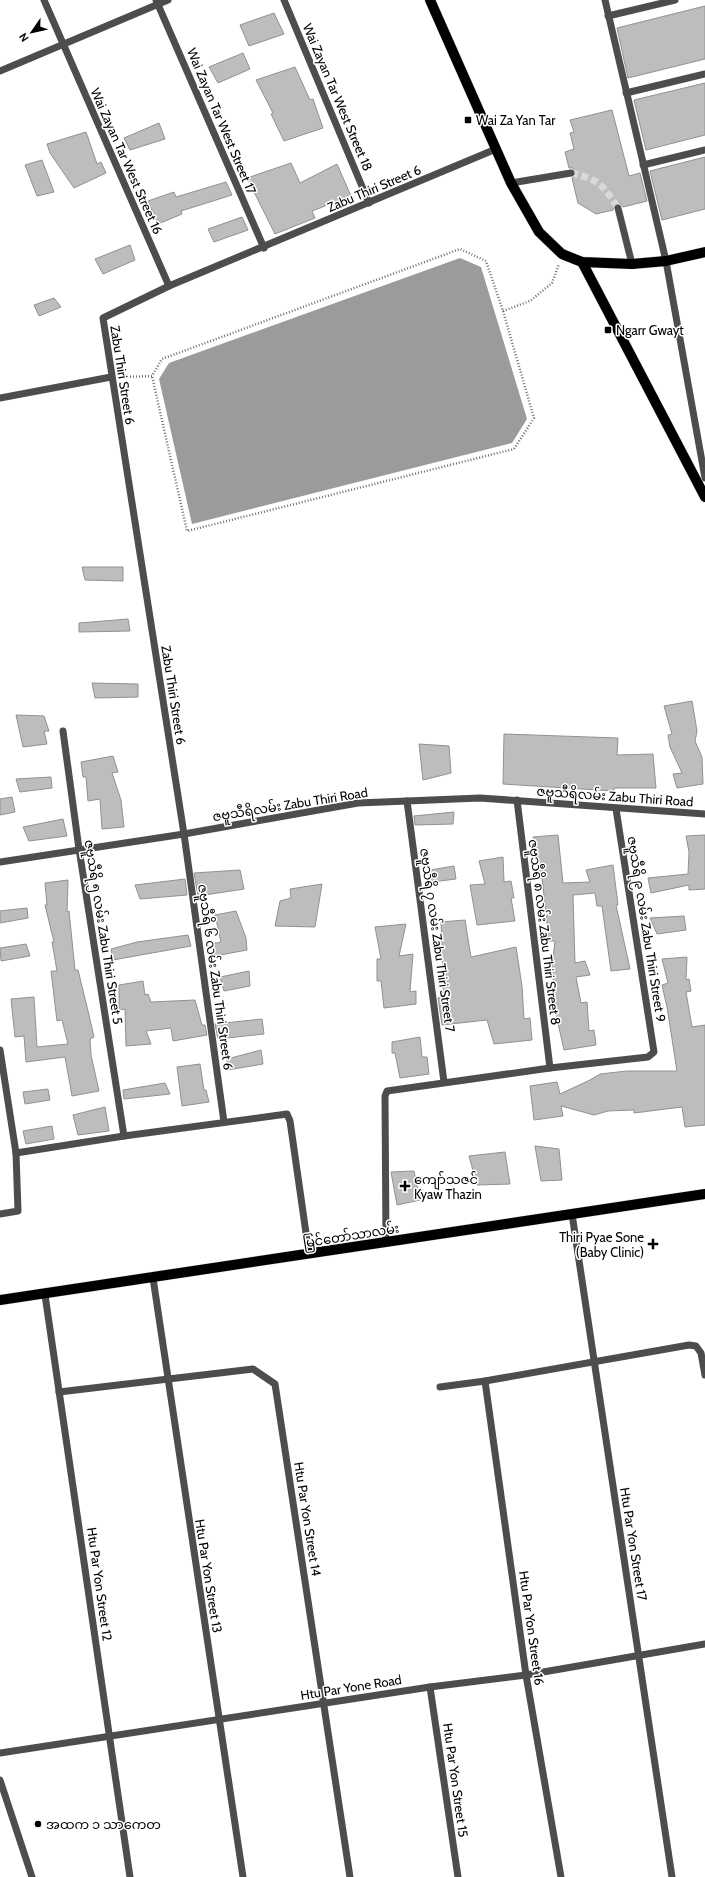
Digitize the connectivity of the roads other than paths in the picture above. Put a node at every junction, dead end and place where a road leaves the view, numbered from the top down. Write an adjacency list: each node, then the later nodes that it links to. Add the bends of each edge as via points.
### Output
1 (44, 0): 9 (street, Wai Zayan Tar West Street 16)
2 (168, 0): 7 (street)
3 (284, 0): 18 (street, Wai Zayan Tar West Street 18)
4 (430, 0): 13 (main road)
5 (605, 0): 8 (street)
6 (675, 0): 8 (street)
7 (157, 2): 9 (street); 20 (street, Wai Zayan Tar West Street 17)
8 (608, 16): 12 (street)
9 (62, 45): 10 (street); 25 (street, Wai Zayan Tar West Street 16)
10 (0, 71)
11 (705, 74): 12 (street)
12 (626, 93): 15 (street)
13 (496, 149): 17 (main road); 18 (street, Zabu Thiri Street 6)
14 (705, 150): 15 (street)
15 (643, 165): 22 (street)
16 (571, 173): 17 (street)
17 (511, 182): 23 (main road, via 539,232 562,254)
18 (369, 203): 20 (street, Zabu Thiri Street 6)
19 (618, 208): 24 (street)
20 (264, 248): 25 (street, Zabu Thiri Street 6)
21 (705, 252): 22 (main road)
22 (666, 261): 24 (main road); 28 (street)
23 (582, 262): 24 (main road); 29 (main road)
24 (632, 264)
25 (169, 286): 26 (street, Zabu Thiri Street 6, via 102,318)
26 (111, 377): 27 (street); 35 (street, Zabu Thiri Street 6)
27 (0, 398)
28 (705, 478)
29 (705, 497)
30 (63, 731): 36 (street, ဇဗူသီရိ ၅ လမ်း Zabu Thiri Street 5)
31 (517, 800): 32 (street, ဇဗူသီရိလမ်း Zabu Thiri Road, via 480,798); 33 (street, ဇဗူသီရိလမ်း Zabu Thiri Road); 39 (street, ဇဗူသီရိ ၈ လမ်း Zabu Thiri Street 8)
32 (407, 801): 35 (street, ဇဗူသီရိလမ်း Zabu Thiri Road, via 358,803); 40 (street, ဇဗူသီရိ ၇ လမ်း Zabu Thiri Street 7)
33 (616, 809): 34 (street, ဇဗူသီရိလမ်း Zabu Thiri Road); 39 (street, ဇဗူသီရိ ၉ လမ်း Zabu Thiri Street 9, via 654,1052 648,1057)
34 (705, 814)
35 (184, 834): 36 (street, ဇဗူသီရိလမ်း Zabu Thiri Road); 41 (street, ဇဗူသီရိ ၆ လမ်း Zabu Thiri Street 6)
36 (79, 849): 37 (street, ဇဗူသီရိလမ်း Zabu Thiri Road); 42 (street, ဇဗူသီရိ ၅ လမ်း Zabu Thiri Street 5)
37 (0, 862)
38 (0, 1050): 43 (street)
39 (550, 1068): 40 (street)
40 (444, 1082): 47 (street, via 387,1091 385,1096)
41 (224, 1122): 42 (street); 48 (street, via 286,1114 290,1121)
42 (124, 1136): 43 (street)
43 (16, 1153): 45 (street, via 18,1211)
44 (705, 1194): 46 (main road, မြင်တော်သာလမ်း)
45 (0, 1214)
46 (572, 1214): 47 (main road, မြင်တော်သာလမ်း); 52 (street, Htu Par Yon Street 17)
47 (386, 1242): 48 (main road, မြင်တော်သာလမ်း)
48 (309, 1254): 49 (main road, မြင်တော်သာလမ်း)
49 (153, 1278): 50 (main road, မြင်တော်သာလမ်း); 54 (street, Htu Par Yon Street 13)
50 (44, 1295): 51 (main road, မြင်တော်သာလမ်း); 57 (street, Htu Par Yon Street 12)
51 (0, 1300)
52 (594, 1361): 53 (street, via 696,1346 701,1353); 55 (street); 59 (street, Htu Par Yon Street 17)
53 (705, 1375)
54 (168, 1379): 57 (street, Htu Par Yon Street 14); 62 (street, Htu Par Yon Street 14, via 253,1369 275,1384); 63 (street, Htu Par Yon Street 13)
55 (485, 1381): 56 (street); 60 (street, Htu Par Yon Street 16)
56 (440, 1387)
57 (59, 1392): 64 (street, Htu Par Yon Street 12)
58 (705, 1644): 59 (street, Htu Par Yone Road)
59 (639, 1654): 60 (street, Htu Par Yone Road); 73 (street, Htu Par Yon Street 17)
60 (526, 1675): 61 (street, Htu Par Yone Road); 72 (street, Htu Par Yon Street 16)
61 (430, 1687): 62 (street, Htu Par Yone Road); 71 (street, Htu Par Yon Street 15)
62 (324, 1703): 63 (street, Htu Par Yone Road); 70 (street, Htu Par Yon Street 14)
63 (219, 1720): 64 (street, Htu Par Yone Road); 69 (street, Htu Par Yon Street 13)
64 (110, 1736): 65 (street, Htu Par Yone Road); 68 (street, Htu Par Yon Street 12)
65 (0, 1753)
66 (0, 1780): 67 (street)
67 (32, 1877)
68 (130, 1877)
69 (243, 1877)
70 (350, 1877)
71 (458, 1877)
72 (561, 1877)
73 (672, 1877)

